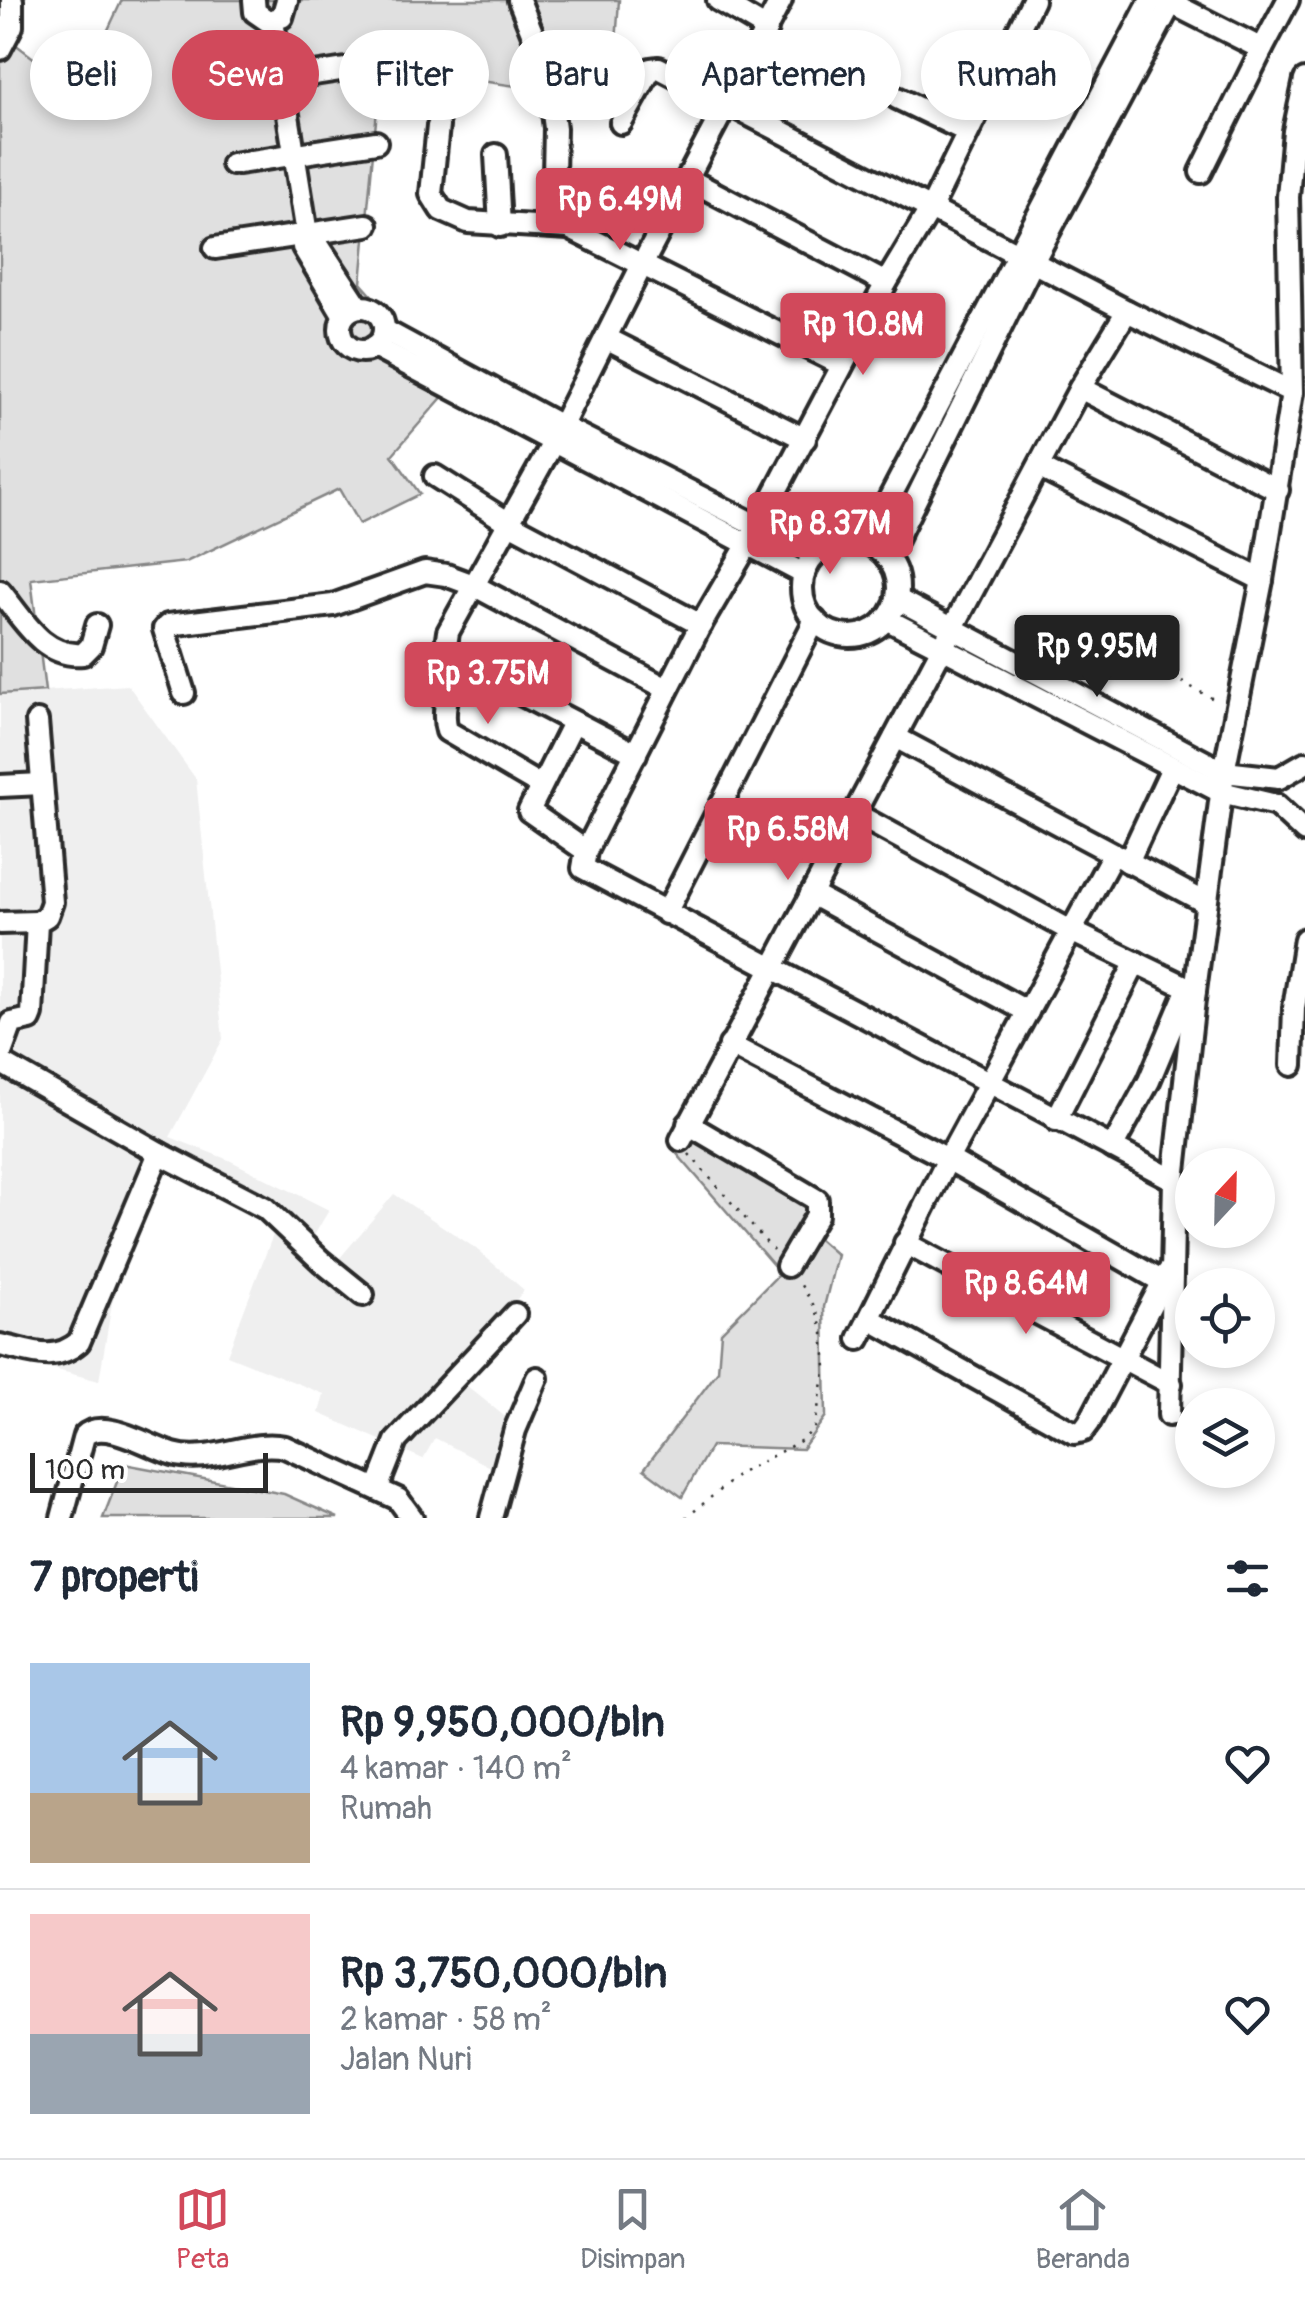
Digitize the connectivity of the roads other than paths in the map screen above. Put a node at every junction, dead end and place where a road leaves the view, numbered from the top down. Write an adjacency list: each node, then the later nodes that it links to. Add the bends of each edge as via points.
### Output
1 (12, 0): 13 (street, via 12,26)
2 (254, 0): 10 (street, via 258,16)
3 (519, 0): 33 (street, via 551,98 554,175)
4 (718, 0): 11 (street)
5 (782, 0): 11 (street)
6 (1033, 0): 23 (street)
7 (1288, 0): 14 (street)
8 (291, 1): 10 (street)
9 (1165, 1): 14 (street); 36 (street)
10 (273, 21): 12 (street)
11 (767, 28)
12 (274, 30)
13 (0, 49)
14 (1262, 49): 28 (street)
15 (665, 73): 21 (street, via 654,67)
16 (1305, 80): 45 (street, via 1288,197)
17 (901, 100): 23 (street)
18 (289, 120): 25 (street)
19 (720, 120): 29 (street)
20 (757, 120): 30 (street)
21 (621, 124)
22 (438, 126): 32 (street, via 434,203 453,217)
23 (966, 131): 30 (street)
24 (376, 142): 25 (street)
25 (294, 154): 27 (street); 34 (street)
26 (496, 155): 32 (street)
27 (232, 164)
28 (1201, 172)
29 (688, 180): 37 (street); 38 (street)
30 (930, 208): 36 (street); 38 (street)
31 (367, 225): 34 (street)
32 (500, 226): 33 (street)
33 (569, 228): 37 (street)
34 (307, 234): 35 (street); 40 (street)
35 (216, 248)
36 (1025, 257): 39 (street); 53 (street); 54 (street)
37 (643, 264): 42 (street); 43 (street)
38 (886, 282): 43 (street)
39 (1126, 311): 44 (street); 45 (street)
40 (352, 312): 41 (street, via 376,313); 41 (street, via 340,328 344,341 354,350)
41 (379, 338): 46 (street)
42 (606, 338): 46 (street); 47 (street)
43 (842, 364): 47 (street)
44 (1080, 388): 48 (street); 50 (street)
45 (1292, 392): 50 (street)
46 (558, 434): 51 (street); 52 (street)
47 (804, 439): 52 (street)
48 (1040, 468): 56 (street); 64 (street)
49 (435, 476): 51 (street)
50 (1278, 490): 56 (street)
51 (509, 522): 57 (street); 63 (street)
52 (753, 535): 55 (street); 63 (street)
53 (866, 542): 54 (street); 55 (street, via 844,540)
54 (888, 558): 59 (street)
55 (809, 564): 60 (street, via 804,599)
56 (1262, 580): 74 (street)
57 (473, 586): 65 (street, via 448,632 446,646); 66 (street); 67 (street, via 425,572 333,605 168,625)
58 (0, 592): 62 (street, via 47,648 70,656 91,646)
59 (897, 599): 61 (street); 64 (street)
60 (816, 620): 61 (street, via 845,635 868,632); 84 (street)
61 (886, 620): 64 (street)
62 (96, 625)
63 (701, 625): 66 (street)
64 (948, 639): 70 (street); 73 (street); 74 (street)
65 (458, 660): 69 (street); 76 (street, via 446,703 447,731)
66 (667, 690): 71 (street)
67 (184, 693)
68 (37, 720): 75 (street)
69 (573, 722): 71 (street); 76 (street)
70 (895, 736): 78 (street); 81 (street)
71 (636, 754): 80 (street)
72 (1305, 763): 74 (street, via 1279,778)
73 (1172, 768): 74 (street); 81 (street)
74 (1222, 782): 79 (street, via 1276,805); 83 (street)
75 (42, 784): 77 (street); 85 (street, via 52,902)
76 (539, 785): 80 (street, via 532,815)
77 (0, 786)
78 (854, 813): 82 (street); 87 (street)
79 (1305, 832)
80 (586, 851): 84 (street, via 587,872)
81 (1121, 858): 83 (street); 87 (street)
82 (810, 894): 90 (street); 92 (street)
83 (1206, 903): 91 (street)
84 (666, 913): 90 (street)
85 (37, 922): 86 (street); 94 (street, via 32,1014 12,1023)
86 (0, 923)
87 (1072, 931): 89 (street); 92 (street)
88 (1305, 939): 95 (street)
89 (1136, 962): 91 (street); 97 (street)
90 (772, 966): 93 (street); 96 (street)
91 (1191, 990): 98 (street); 101 (street)
92 (1028, 1012): 96 (street)
93 (730, 1045): 100 (street); 104 (street, via 685,1132 817,1200 817,1216)
94 (0, 1059): 99 (street)
95 (1292, 1064)
96 (988, 1084): 97 (street); 100 (street)
97 (1056, 1120): 98 (street)
98 (1112, 1148): 101 (street)
99 (159, 1153): 106 (street, via 273,1213); 110 (street, via 79,1342 54,1356)
100 (948, 1159): 102 (street); 105 (street)
101 (1174, 1180): 103 (street)
102 (905, 1243): 108 (street); 111 (street)
103 (1174, 1258): 105 (street); 113 (street)
104 (787, 1266)
105 (1163, 1282): 111 (street)
106 (363, 1295)
107 (515, 1314): 115 (street, via 396,1442)
108 (870, 1319): 109 (street); 111 (street, via 1074,1432 1089,1423)
109 (859, 1339)
110 (0, 1345)
111 (1123, 1360): 113 (street)
112 (537, 1378): 118 (street)
113 (1171, 1384): 114 (street)
114 (1169, 1414)
115 (377, 1489): 116 (street, via 284,1446 191,1458 98,1428 84,1436); 117 (street, via 398,1499)
116 (62, 1518)
117 (412, 1518)
118 (491, 1518)

